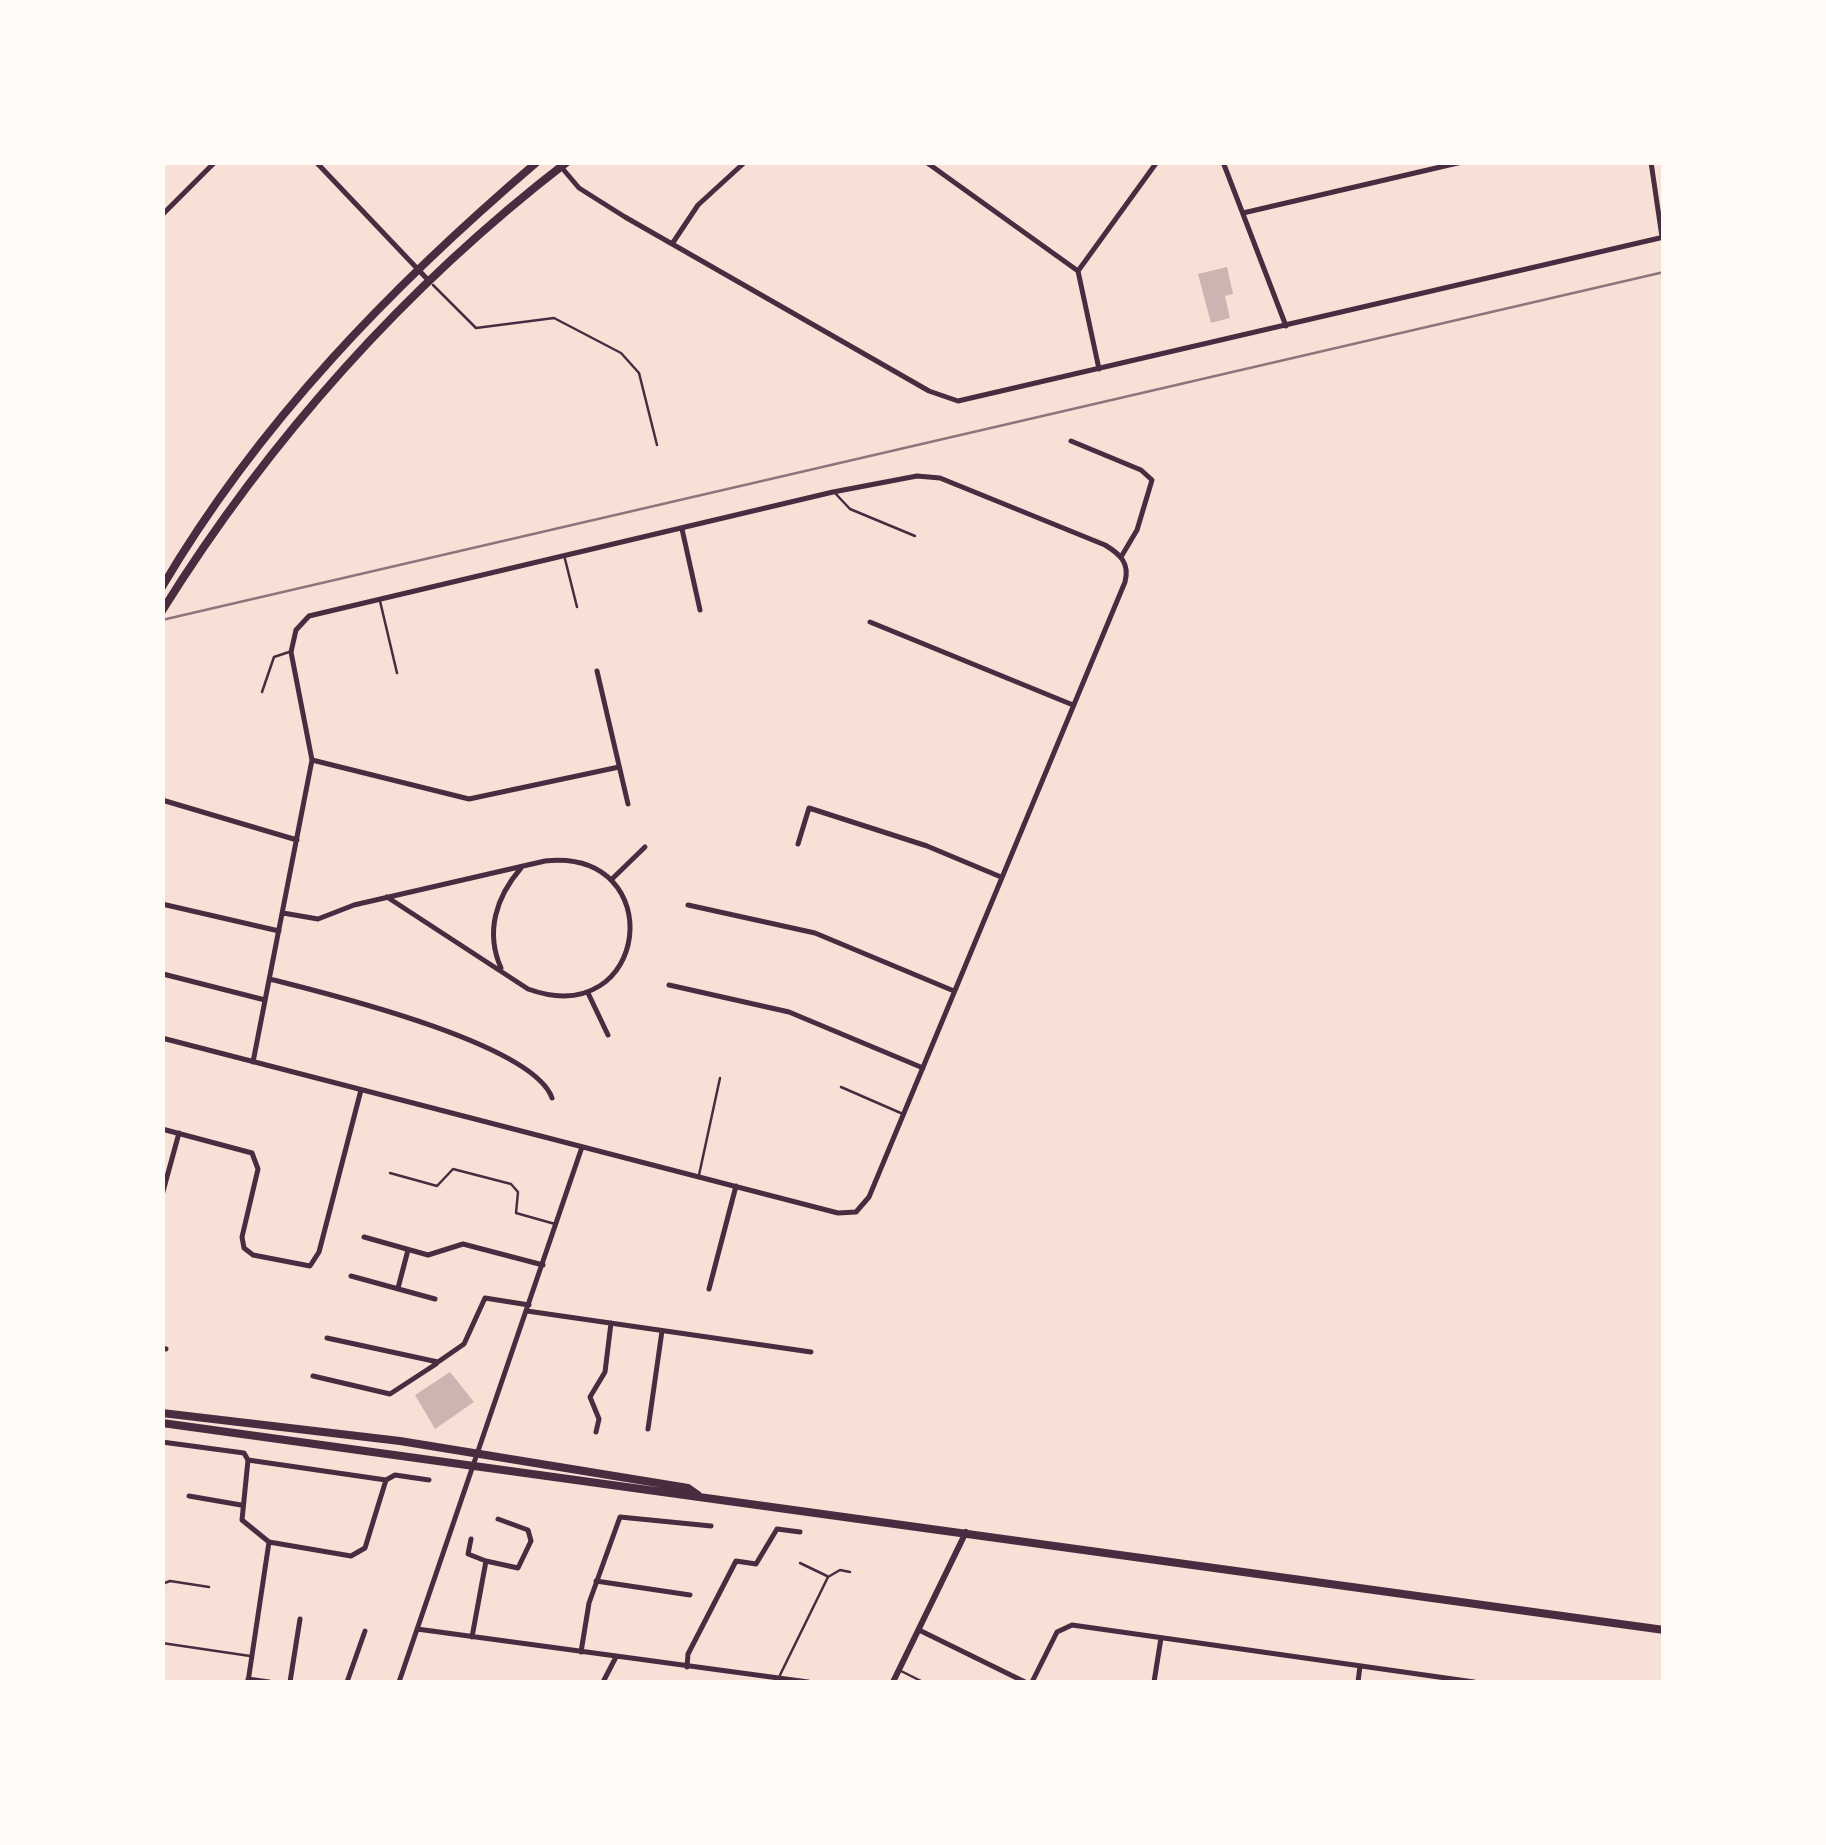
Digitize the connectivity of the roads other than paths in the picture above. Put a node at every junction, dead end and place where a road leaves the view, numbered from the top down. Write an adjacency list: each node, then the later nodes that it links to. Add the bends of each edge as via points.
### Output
1 (215, 162): 12 (street)
2 (316, 162): 15 (street)
3 (538, 162): 15 (main road)
4 (745, 162): 14 (street, via 698,205)
5 (926, 162): 16 (street)
6 (1157, 162): 16 (street)
7 (1224, 162): 11 (street)
8 (1462, 162): 11 (street)
9 (1651, 162): 13 (street)
10 (562, 164): 14 (street, via 588,194); 17 (main road)
11 (1243, 213): 18 (street)
12 (162, 214)
13 (1663, 237): 18 (street)
14 (672, 244): 19 (street, via 949,399 967,401)
15 (416, 268): 17 (street); 27 (main road, via 273,428)
16 (1078, 271): 19 (street)
17 (430, 282): 21 (lane, via 476,328 554,318 631,360); 31 (main road, via 278,444)
18 (1286, 326): 19 (street)
19 (1100, 369)
20 (1071, 441): 26 (street, via 1152,480)
21 (657, 445)
22 (833, 492): 23 (street); 24 (lane, via 856,512); 26 (street, via 940,478)
23 (682, 530): 25 (street); 30 (street)
24 (915, 536)
25 (564, 557): 28 (street); 29 (lane)
26 (1122, 557): 37 (street, via 1125,582)
27 (162, 586)
28 (380, 600): 33 (street, via 309,616 296,630); 35 (lane)
29 (576, 607)
30 (700, 610)
31 (162, 611)
32 (870, 622): 37 (street)
33 (291, 652): 36 (lane, via 274,657); 38 (street)
34 (597, 671): 39 (street)
35 (397, 673)
36 (262, 692)
37 (1074, 706): 46 (street)
38 (312, 760): 39 (street, via 472,799); 42 (street)
39 (619, 767): 41 (street)
40 (162, 800): 42 (street)
41 (628, 804)
42 (298, 840): 51 (street)
43 (798, 844): 46 (street, via 810,808)
44 (645, 847): 47 (street)
45 (523, 866): 47 (street, via 576,860); 48 (street); 53 (street, via 496,908 493,940)
46 (1001, 877): 57 (street)
47 (612, 879): 58 (street, via 627,904 631,936 620,966)
48 (387, 898): 51 (street, via 314,919); 53 (street)
49 (162, 904): 52 (street)
50 (688, 906): 57 (street, via 815,933)
51 (283, 913): 52 (street)
52 (279, 931): 55 (street)
53 (502, 971): 58 (street, via 549,996)
54 (163, 974): 59 (street)
55 (270, 979): 59 (street); 67 (street, via 432,1023 539,1078)
56 (669, 985): 63 (street, via 789,1012)
57 (954, 990): 63 (street)
58 (588, 993): 60 (street)
59 (265, 1000): 62 (street)
60 (608, 1036)
61 (162, 1038): 62 (street)
62 (253, 1062): 66 (street)
63 (923, 1068): 68 (street)
64 (720, 1078): 73 (lane)
65 (841, 1087): 68 (lane)
66 (362, 1090): 70 (street, via 314,1262 295,1266 244,1248 258,1169 254,1156); 71 (street)
67 (552, 1098)
68 (904, 1114): 74 (street, via 856,1212)
69 (162, 1128): 70 (street)
70 (179, 1133): 75 (street)
71 (582, 1147): 73 (street); 76 (street)
72 (390, 1173): 76 (lane, via 437,1186 454,1169 511,1184 518,1192 516,1214)
73 (699, 1177): 74 (street)
74 (736, 1186): 82 (street)
75 (162, 1195)
76 (557, 1224): 79 (street)
77 (364, 1237): 78 (street)
78 (408, 1250): 79 (street, via 433,1255 464,1244); 81 (street)
79 (543, 1264): 84 (street)
80 (352, 1276): 81 (street)
81 (398, 1288): 83 (street)
82 (709, 1289)
83 (435, 1299)
84 (528, 1308): 85 (street); 89 (street, via 485,1298 464,1344); 96 (street)
85 (611, 1324): 86 (street); 94 (street, via 606,1366 590,1396 599,1418)
86 (662, 1331): 88 (street); 93 (street)
87 (327, 1338): 89 (street)
88 (810, 1352)
89 (438, 1362): 90 (street, via 390,1394)
90 (313, 1376)
91 (162, 1413): 96 (main road)
92 (162, 1423): 98 (main road)
93 (648, 1429)
94 (596, 1432)
95 (162, 1442): 97 (street, via 244,1454)
96 (478, 1454): 98 (street); 101 (main road, via 688,1488)
97 (248, 1460): 99 (street); 103 (street)
98 (473, 1468): 101 (main road); 119 (street)
99 (386, 1480): 100 (street); 109 (street, via 360,1554)
100 (429, 1480)
101 (698, 1495): 107 (main road)
102 (189, 1496): 103 (street)
103 (241, 1505): 109 (street, via 240,1518)
104 (498, 1519): 110 (street, via 528,1530 531,1541 518,1568)
105 (711, 1526): 114 (street, via 622,1516)
106 (800, 1532): 130 (street, via 777,1529 755,1565 736,1562)
107 (966, 1532): 120 (street); 121 (main road)
108 (471, 1539): 110 (street, via 467,1553)
109 (269, 1542): 127 (street)
110 (486, 1561): 123 (street)
111 (800, 1563): 113 (lane)
112 (850, 1572): 113 (lane, via 836,1570)
113 (828, 1577): 132 (lane)
114 (596, 1581): 117 (street); 126 (street)
115 (162, 1584): 116 (lane)
116 (208, 1587)
117 (690, 1595)
118 (300, 1620): 135 (street)
119 (417, 1629): 123 (street); 137 (street)
120 (919, 1630): 131 (street); 142 (street)
121 (1664, 1630)
122 (365, 1631): 136 (street)
123 (472, 1637): 126 (street)
124 (1161, 1638): 129 (street); 142 (street, via 1066,1626); 143 (street)
125 (162, 1643): 127 (lane)
126 (581, 1652): 128 (street)
127 (252, 1656): 133 (street)
128 (616, 1657): 130 (street); 138 (street)
129 (1360, 1666): 144 (street); 145 (street)
130 (687, 1667): 132 (street)
131 (899, 1670): 140 (street); 141 (lane)
132 (778, 1678): 139 (street)
133 (248, 1681): 134 (street)
134 (269, 1682)
135 (290, 1682)
136 (346, 1682)
137 (399, 1682)
138 (603, 1682)
139 (808, 1682)
140 (893, 1682)
141 (923, 1682)
142 (1028, 1682)
143 (1154, 1682)
144 (1358, 1682)
145 (1474, 1682)

